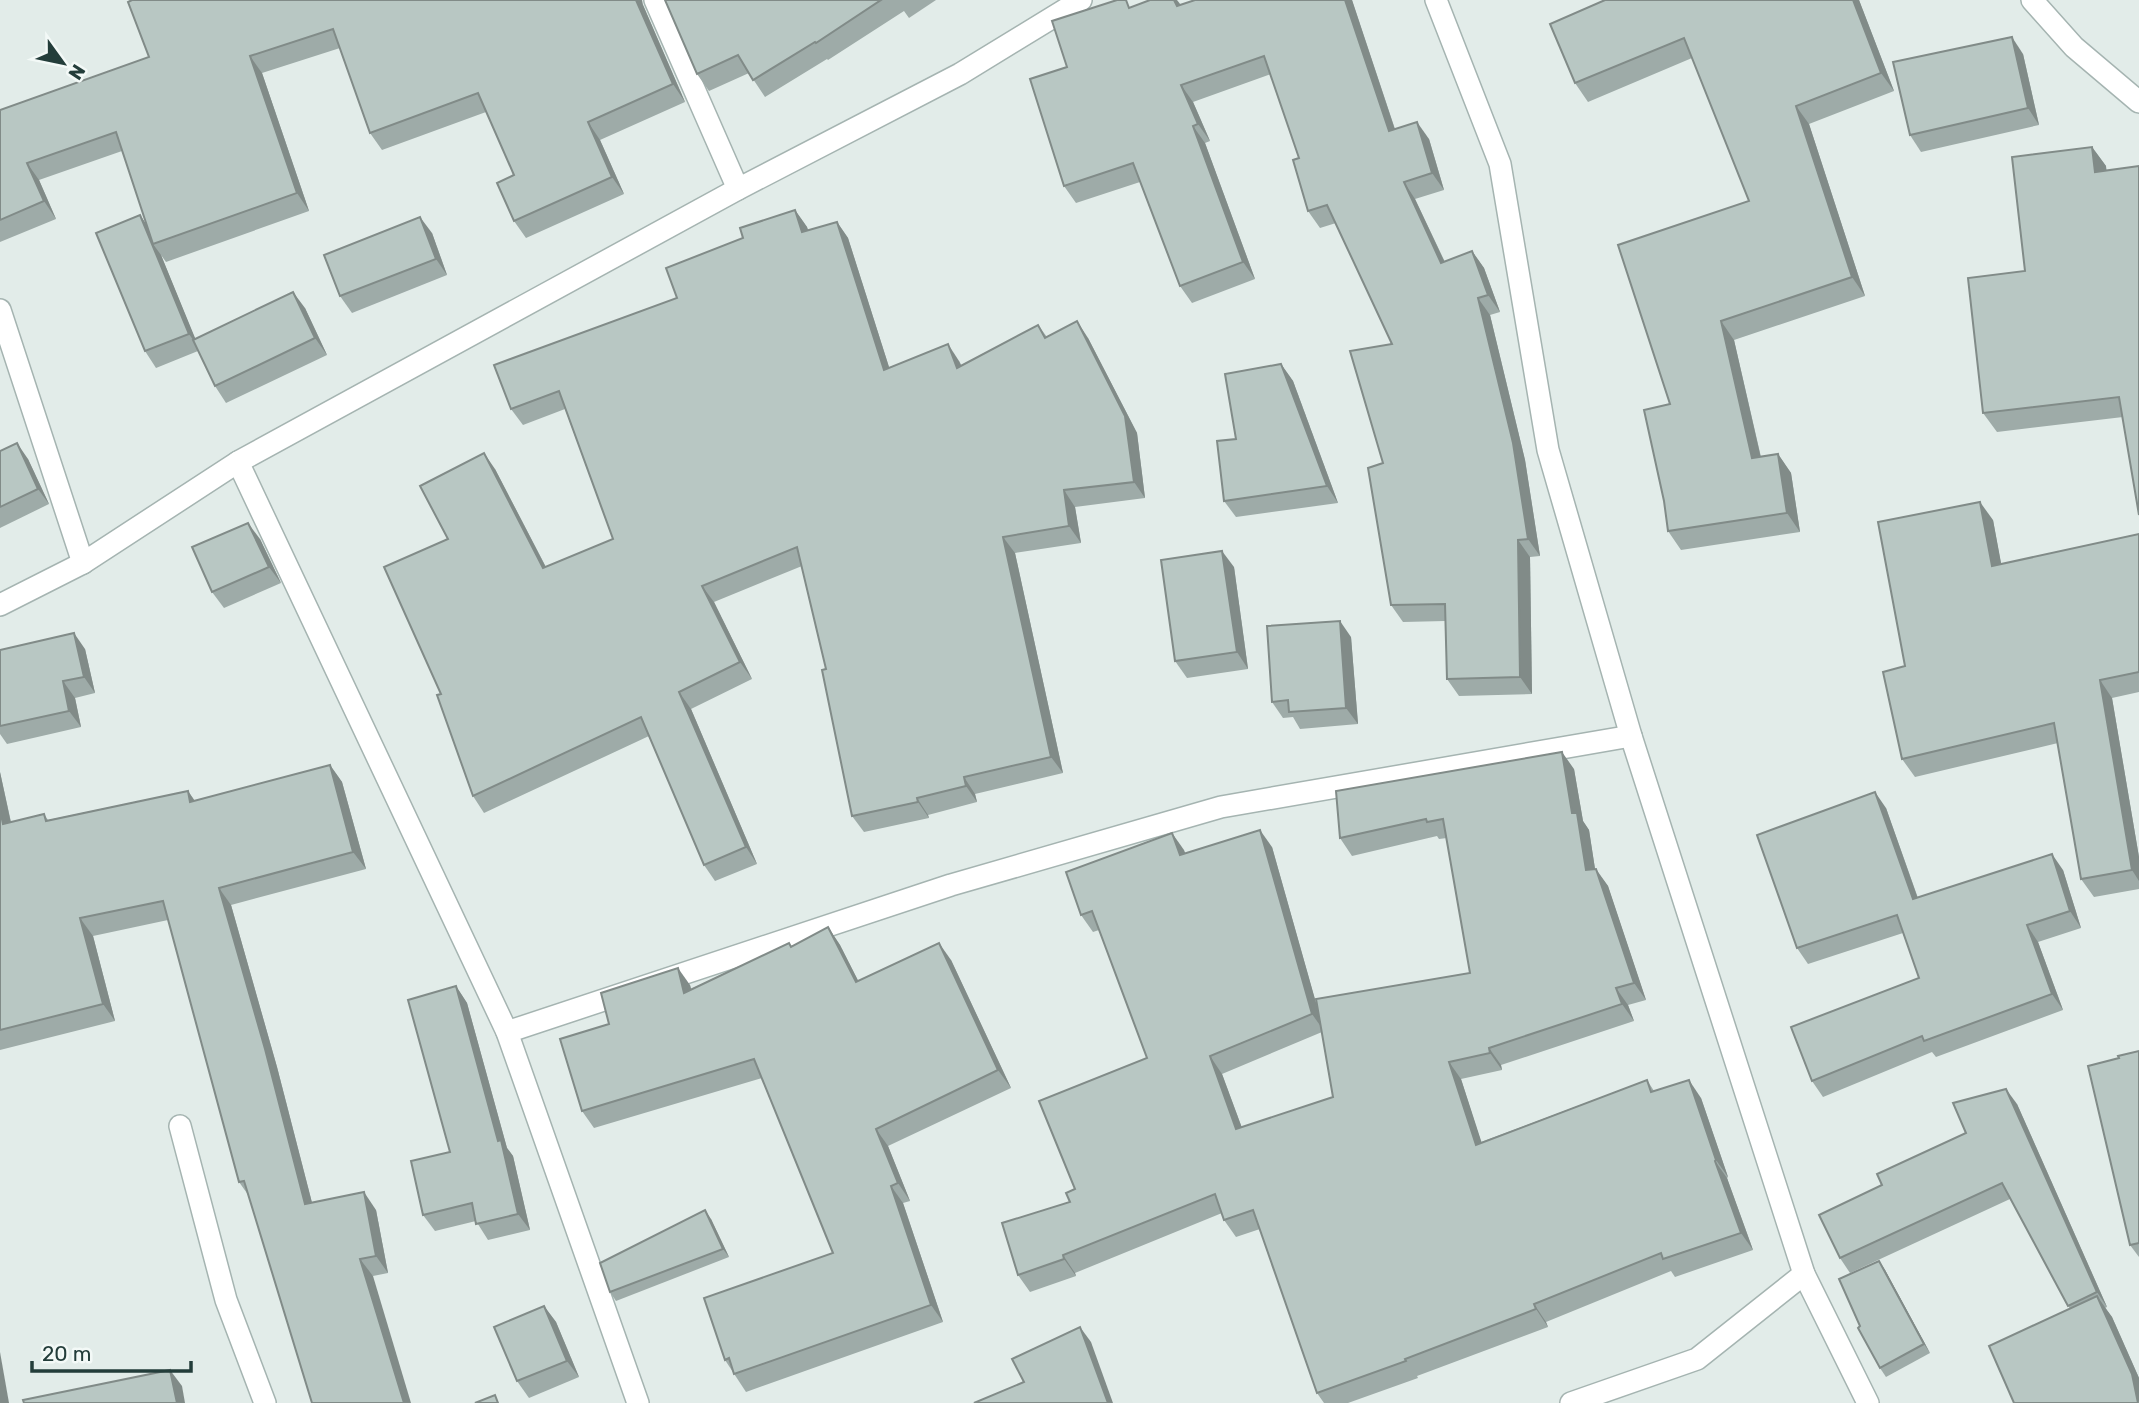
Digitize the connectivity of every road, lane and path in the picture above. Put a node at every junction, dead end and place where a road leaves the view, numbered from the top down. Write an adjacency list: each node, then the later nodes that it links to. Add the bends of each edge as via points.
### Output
1 (655, 0): 6 (street)
2 (1080, 0): 6 (street, via 960,74)
3 (1436, 0): 11 (street, via 1500,164 1548,450)
4 (2032, 0): 5 (street, via 2074,47)
5 (2139, 102)
6 (738, 189): 8 (street)
7 (0, 310): 9 (street)
8 (238, 462): 9 (street); 12 (street)
9 (83, 563): 10 (street)
10 (0, 605)
11 (1631, 736): 12 (street, via 1221,807 951,885); 14 (street)
12 (507, 1032): 16 (street)
13 (180, 1126): 15 (street, via 226,1300)
14 (1804, 1274): 17 (street, via 1697,1359); 18 (street)
15 (265, 1403)
16 (638, 1403)
17 (1572, 1403)
18 (1868, 1403)

